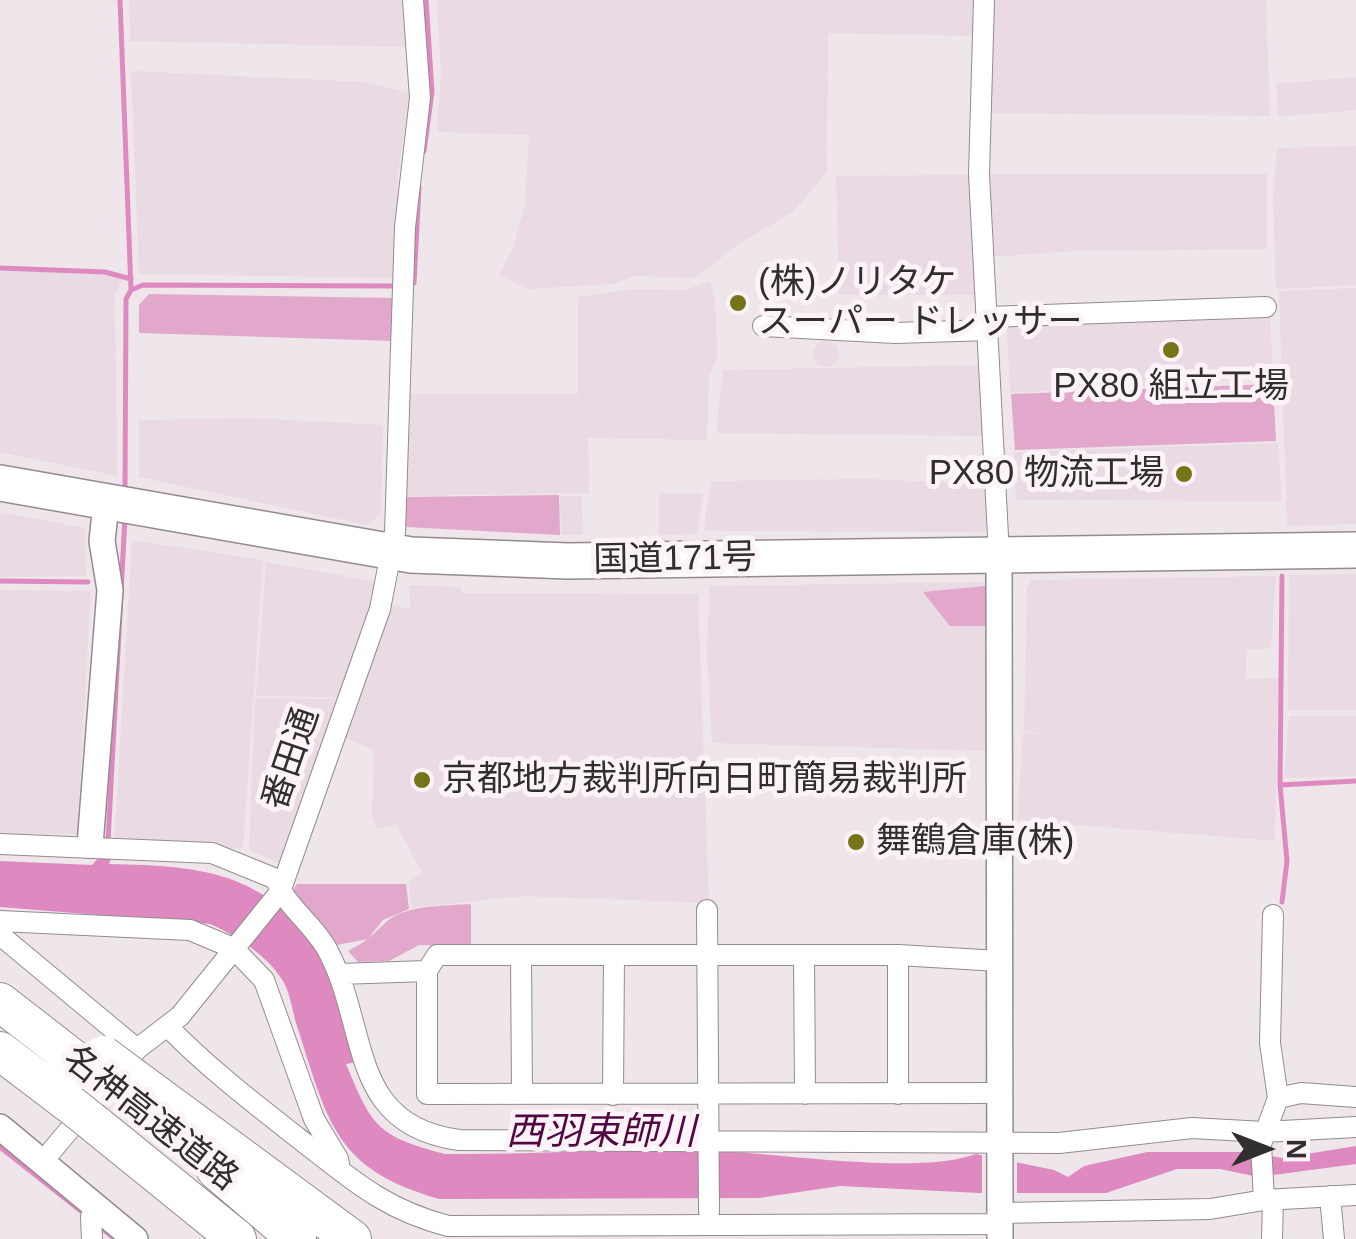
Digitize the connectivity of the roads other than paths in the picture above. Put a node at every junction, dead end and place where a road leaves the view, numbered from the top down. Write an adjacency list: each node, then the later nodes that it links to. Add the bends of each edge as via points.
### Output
1 (413, 0): 9 (street, 番田通, via 420,98 402,285)
2 (984, 0): 4 (street, via 979,174)
3 (1266, 307): 4 (street)
4 (989, 324): 5 (street, via 895,333); 10 (street)
5 (763, 326)
6 (0, 483): 7 (highway, 国道171号)
7 (120, 506): 9 (highway, 国道171号); 12 (street, via 102,540 110,590)
8 (1356, 550): 10 (highway, 国道171号)
9 (392, 554): 10 (highway, 国道171号, via 568,561); 13 (street, 番田通, via 380,610)
10 (999, 556): 24 (street)
11 (0, 844): 12 (street)
12 (101, 850): 13 (street, via 212,853 276,879)
13 (280, 892): 18 (street, 番田通); 26 (street, via 316,930)
14 (707, 910): 21 (street)
15 (1273, 915): 38 (street, via 1270,1043)
16 (0, 921): 18 (street, via 190,930)
17 (0, 935): 30 (street)
18 (235, 946): 28 (street, 番田通); 45 (street, via 264,980)
19 (521, 955): 20 (street); 25 (street, via 437,955); 32 (street)
20 (614, 955): 21 (street); 36 (street)
21 (707, 955): 22 (street); 33 (street)
22 (804, 955): 23 (street); 34 (street)
23 (898, 955): 24 (street); 35 (street)
24 (1000, 961): 31 (street)
25 (428, 971): 26 (street); 32 (street, via 427,1094)
26 (339, 974): 42 (street, via 370,1082 400,1121 428,1136)
27 (0, 1000): 30 (highway)
28 (167, 1026): 30 (street, 番田通); 45 (street, via 210,1069)
29 (0, 1051): 54 (highway, 名神高速道路)
30 (117, 1070): 44 (street, 番田通); 55 (highway, 名神高速道路); 56 (highway)
31 (1000, 1093): 35 (street); 43 (street)
32 (522, 1094): 36 (street)
33 (710, 1094): 34 (street); 36 (street); 42 (street)
34 (805, 1094): 35 (street)
35 (898, 1094)
36 (613, 1095)
37 (1356, 1097): 38 (street, via 1302,1092)
38 (1278, 1098): 41 (street)
39 (0, 1127): 44 (street)
40 (1356, 1127): 41 (street)
41 (1263, 1138): 43 (street, via 1192,1128); 48 (street)
42 (708, 1140): 43 (street); 50 (street)
43 (1000, 1143): 51 (street)
44 (44, 1160): 49 (street)
45 (340, 1172): 51 (street, via 412,1217 448,1226)
46 (1356, 1195): 47 (street)
47 (1330, 1196): 48 (street); 58 (street)
48 (1268, 1199): 51 (street, via 1210,1209); 57 (street)
49 (95, 1206): 52 (street); 53 (street)
50 (709, 1212)
51 (1000, 1221)
52 (92, 1239)
53 (135, 1239)
54 (237, 1239)
55 (298, 1239)
56 (352, 1239)
57 (1272, 1239)
58 (1334, 1239)

